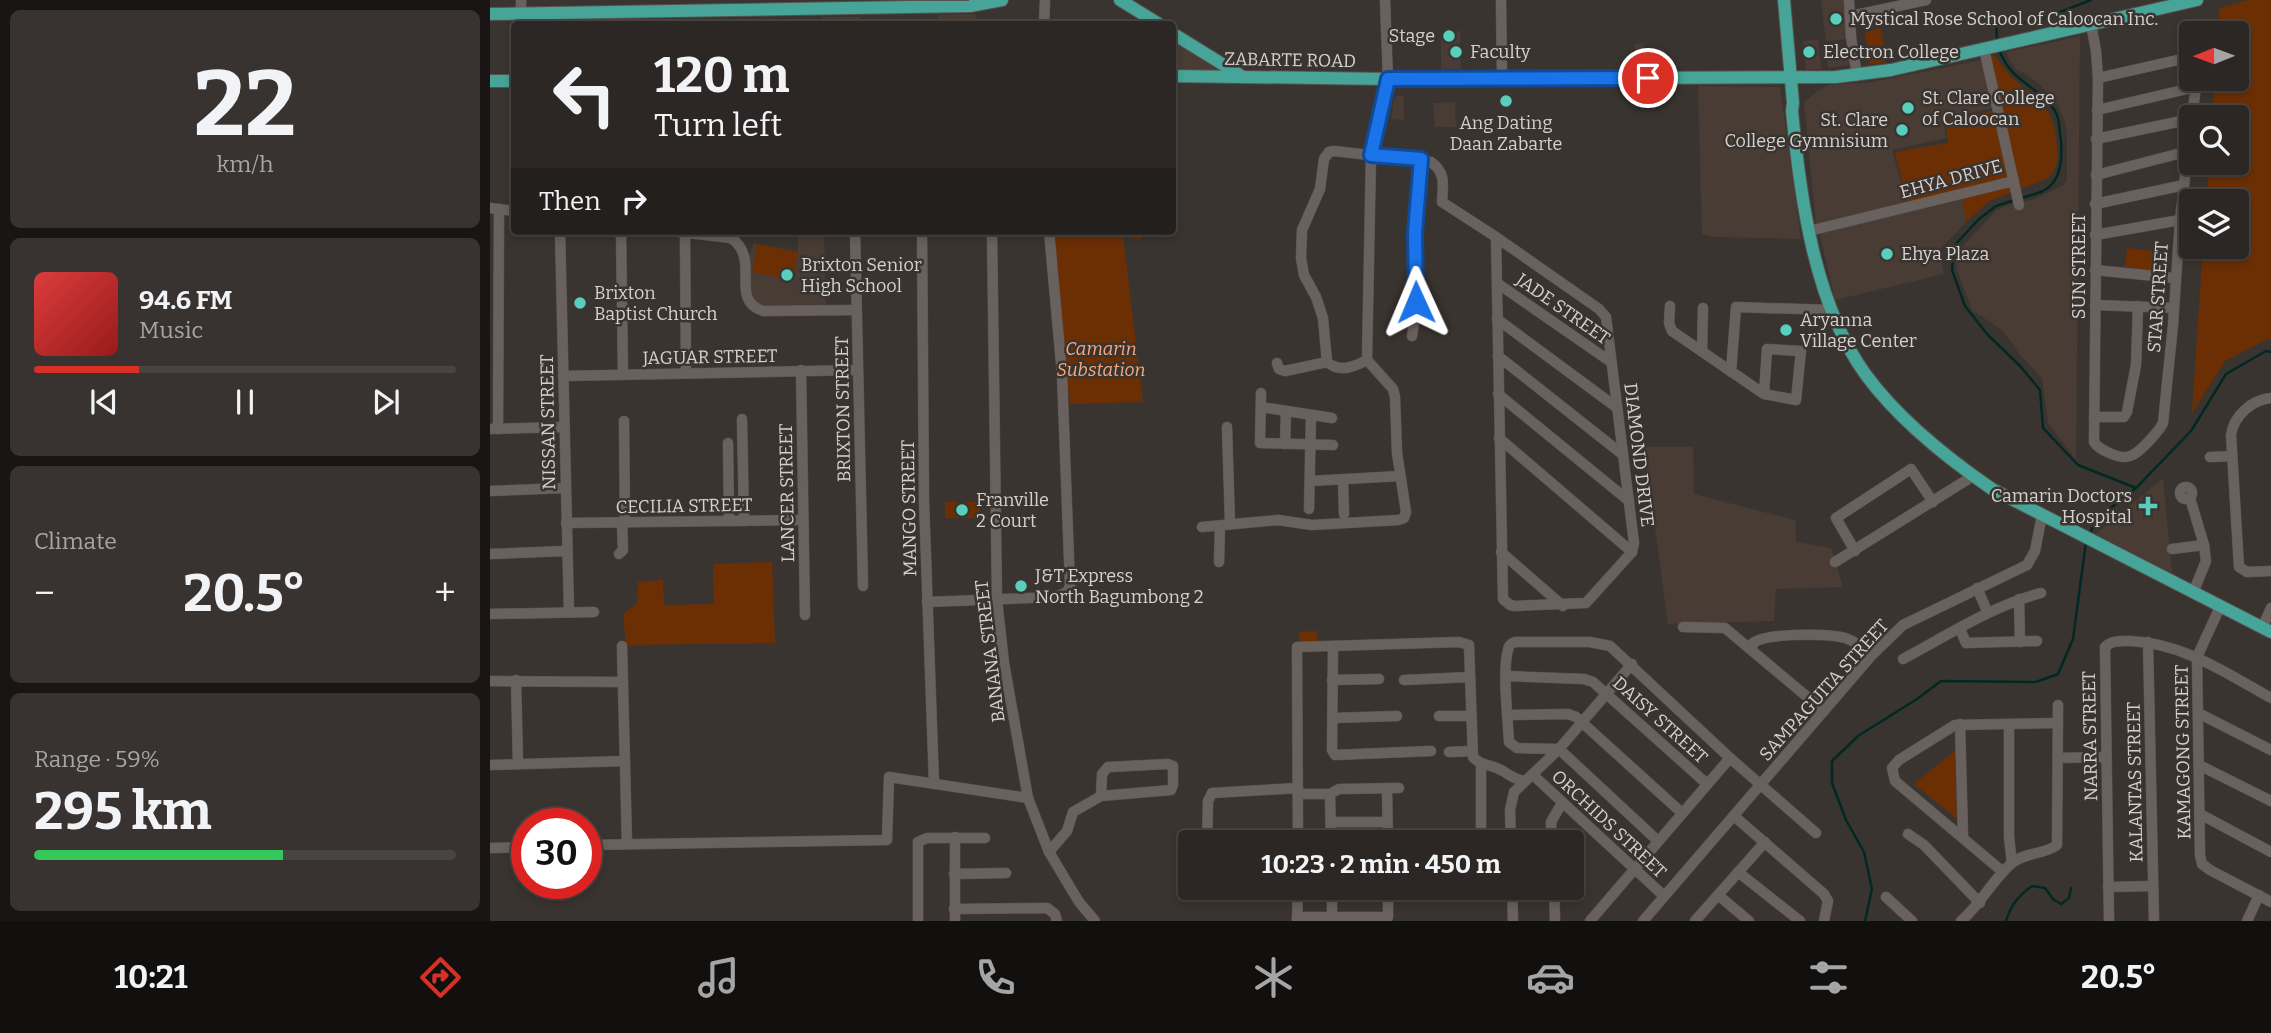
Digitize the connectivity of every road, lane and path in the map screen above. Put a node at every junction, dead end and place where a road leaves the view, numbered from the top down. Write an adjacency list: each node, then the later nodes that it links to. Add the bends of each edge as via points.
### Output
1 (1002, 0): 10 (main road, via 970,6)
2 (1045, 0): 17 (street)
3 (1120, 0): 18 (main road)
4 (1385, 0): 28 (street)
5 (1501, 0): 26 (street)
6 (1784, 0): 29 (main road)
7 (1849, 0): 16 (street)
8 (1926, 0): 16 (street)
9 (2197, 0): 19 (main road, ZABARTE ROAD)
10 (873, 3): 12 (main road)
11 (748, 4): 12 (main road); 13 (main road)
12 (811, 4)
13 (686, 5): 14 (main road)
14 (521, 7): 15 (main road)
15 (490, 14)
16 (1851, 16): 25 (street)
17 (1044, 21)
18 (1154, 21)
19 (2095, 23): 21 (main road, ZABARTE ROAD); 27 (street, SUN STREET)
20 (1176, 35): 23 (main road)
21 (1984, 49): 25 (main road, ZABARTE ROAD); 41 (street, EHYA DRIVE)
22 (2179, 60): 27 (street)
23 (1240, 75): 24 (main road, ZABARTE ROAD); 28 (main road, ZABARTE ROAD)
24 (1176, 76)
25 (1857, 76): 29 (main road, ZABARTE ROAD)
26 (1502, 78): 28 (main road, ZABARTE ROAD); 29 (main road, ZABARTE ROAD)
27 (2098, 78): 33 (street, SUN STREET)
28 (1388, 79): 37 (street)
29 (1791, 79): 48 (main road, via 1799,188)
30 (490, 81): 31 (main road)
31 (511, 81)
32 (2179, 88): 33 (street)
33 (2097, 110): 35 (street, SUN STREET)
34 (2179, 121): 35 (street)
35 (2096, 139): 40 (street, SUN STREET)
36 (2179, 154): 40 (street)
37 (1371, 155): 38 (street); 76 (street); 77 (street, via 1334,151 1325,155 1320,189 1302,230 1301,267 1323,318)
38 (1421, 159): 59 (street, via 1439,168 1443,176 1442,202); 72 (street)
39 (2186, 175): 42 (street, STAR STREET)
40 (2096, 176): 44 (street, SUN STREET)
41 (2015, 185): 45 (street); 48 (street, EHYA DRIVE)
42 (2184, 186): 43 (street, STAR STREET); 44 (street)
43 (2184, 189)
44 (2095, 204): 58 (street, SUN STREET)
45 (2019, 205)
46 (494, 209): 62 (street)
47 (2179, 220): 58 (street)
48 (1809, 228): 70 (main road)
49 (2179, 232): 61 (street, STAR STREET)
50 (560, 235): 85 (street, NISSAN STREET)
51 (621, 235): 84 (street)
52 (685, 235): 83 (street)
53 (703, 235): 69 (street, via 739,243 745,256 745,294 755,309)
54 (855, 235): 69 (street, BRIXTON STREET)
55 (922, 235): 146 (street, MANGO STREET)
56 (992, 235): 145 (street, BANANA STREET)
57 (1049, 235): 145 (street, via 1062,374 1071,579 1067,592 1055,597)
58 (2095, 235): 60 (street, SUN STREET)
59 (1496, 237): 63 (street, DIAMOND DRIVE); 78 (street, DIAMOND DRIVE, via 1603,312)
60 (2095, 270): 61 (street); 64 (street, SUN STREET)
61 (2175, 278): 68 (street, STAR STREET)
62 (494, 283): 73 (street)
63 (1497, 283): 71 (street, DIAMOND DRIVE); 78 (street, JADE STREET)
64 (2095, 305): 66 (street); 94 (street, SUN STREET)
65 (1670, 306): 74 (street, via 1670,328)
66 (2138, 306): 68 (street); 94 (street, via 2136,365 2127,412 2120,418)
67 (1703, 308): 74 (street)
68 (2174, 308): 108 (street, STAR STREET, via 2161,427)
69 (856, 310): 81 (street, BRIXTON STREET)
70 (1831, 310): 82 (street, via 1736,307); 111 (main road, via 1867,376 1909,422)
71 (1497, 319): 75 (street, DIAMOND DRIVE); 91 (street)
72 (1412, 336)
73 (494, 345): 100 (street)
74 (1702, 351): 82 (street)
75 (1498, 356): 87 (street, DIAMOND DRIVE); 106 (street)
76 (1367, 360): 77 (street, via 1345,368); 110 (street, via 1393,389)
77 (1327, 362): 79 (street, via 1284,370)
78 (1611, 362): 91 (street, DIAMOND DRIVE)
79 (1276, 363)
80 (801, 370): 81 (street, JAGUAR STREET); 83 (street, JAGUAR STREET); 122 (street, LANCER STREET)
81 (857, 370): 140 (street, BRIXTON STREET)
82 (1731, 372): 88 (street)
83 (686, 373): 84 (street, JAGUAR STREET)
84 (623, 374): 85 (street, JAGUAR STREET)
85 (563, 376): 98 (street, NISSAN STREET)
86 (1261, 393): 90 (street)
87 (1499, 394): 101 (street, DIAMOND DRIVE); 117 (street)
88 (1764, 394): 88 (street, via 1796,400 1801,351 1767,349)
89 (2271, 398): 107 (street, via 2253,403 2238,418 2232,430)
90 (1261, 407): 92 (street); 103 (street, via 1260,443)
91 (1616, 407): 106 (street, DIAMOND DRIVE)
92 (1286, 411): 93 (street); 103 (street)
93 (1311, 415): 95 (street); 104 (street)
94 (2094, 417): 108 (street, SUN STREET, via 2095,446)
95 (1332, 418)
96 (742, 419): 123 (street)
97 (624, 421): 124 (street)
98 (564, 427): 100 (street); 114 (street, NISSAN STREET)
99 (1227, 427): 127 (street)
100 (494, 429)
101 (1499, 438): 133 (street, DIAMOND DRIVE); 134 (street)
102 (727, 443): 125 (street)
103 (1285, 444): 104 (street)
104 (1310, 445): 105 (street); 113 (street)
105 (1333, 445)
106 (1622, 454): 117 (street, DIAMOND DRIVE)
107 (2232, 456): 109 (street); 139 (street, via 2239,567 2247,572)
108 (2128, 457)
109 (2210, 457)
110 (1400, 476): 112 (street); 127 (street, via 1406,512 1398,520)
111 (1973, 476): 118 (street); 121 (main road)
112 (1343, 480): 113 (street); 120 (street)
113 (1310, 481): 119 (street)
114 (565, 488): 115 (street); 126 (street, NISSAN STREET)
115 (490, 491)
116 (2190, 498): 129 (street)
117 (1629, 501): 134 (street, DIAMOND DRIVE)
118 (1933, 502): 132 (street); 132 (street, via 1911,469 1836,518)
119 (1310, 509)
120 (1345, 514)
121 (2042, 515): 141 (street, SAMPAGUITA STREET, via 2035,551 2027,565); 143 (main road)
122 (802, 520): 123 (street, CECILIA STREET); 154 (street, LANCER STREET)
123 (744, 521): 125 (street, CECILIA STREET)
124 (624, 522): 125 (street, CECILIA STREET); 126 (street, CECILIA STREET); 136 (street)
125 (729, 522)
126 (566, 523): 131 (street, NISSAN STREET)
127 (1225, 525): 128 (street); 137 (street)
128 (1202, 527)
129 (2204, 545): 130 (street); 143 (street, via 2205,566)
130 (2172, 549)
131 (566, 551): 135 (street); 150 (street, NISSAN STREET)
132 (1855, 551): 138 (street)
133 (1501, 552): 147 (street); 147 (street, DIAMOND DRIVE, via 1506,603)
134 (1632, 552): 147 (street, DIAMOND DRIVE, via 1590,601)
135 (490, 554)
136 (620, 554)
137 (1219, 562)
138 (1835, 562)
139 (2271, 571)
140 (863, 586)
141 (1977, 589): 152 (street); 164 (street, SAMPAGUITA STREET, via 1903,625)
142 (2041, 593): 144 (street)
143 (2193, 593): 148 (main road)
144 (2019, 599): 152 (street); 159 (street)
145 (997, 600): 146 (street); 212 (street, BANANA STREET)
146 (927, 603): 204 (street, MANGO STREET)
147 (1563, 606)
148 (2220, 607): 157 (main road); 165 (street, KAMAGONG STREET)
149 (2271, 608): 157 (street)
150 (569, 612): 151 (street); 153 (street)
151 (594, 612)
152 (1989, 613): 156 (street)
153 (490, 614)
154 (805, 615)
155 (1683, 627): 163 (street, via 1725,628)
156 (1960, 629): 159 (street, via 1966,643); 166 (street)
157 (2269, 630)
158 (2038, 641): 159 (street)
159 (2020, 642)
160 (2148, 642): 165 (street, NARRA STREET); 195 (street, NARRA STREET, via 2115,641 2105,647); 246 (street, KALANTAS STREET)
161 (622, 646): 175 (street)
162 (1333, 646): 169 (street, via 1465,643 1470,650); 172 (street); 209 (street, via 1297,647)
163 (1752, 650): 164 (street, via 1753,643 1764,637 1824,635 1844,637); 179 (street)
164 (1872, 655): 179 (street, SAMPAGUITA STREET)
165 (2197, 657): 177 (street, NARRA STREET); 180 (street, KAMAGONG STREET)
166 (1903, 659)
167 (1632, 664): 168 (street, via 1602,643 1516,642 1508,649); 176 (street); 196 (street)
168 (1507, 676): 176 (street, DAISY STREET, via 1584,679); 181 (street)
169 (1470, 677): 173 (street); 184 (street)
170 (1379, 679): 172 (street)
171 (516, 680): 174 (street); 175 (street); 199 (street)
172 (1332, 680): 185 (street)
173 (1404, 680)
174 (490, 681)
175 (623, 682): 198 (street)
176 (1607, 694): 186 (street); 205 (street, DAISY STREET)
177 (2271, 698)
178 (2058, 705): 187 (street)
179 (1824, 711): 206 (street, SAMPAGUITA STREET)
180 (2198, 713): 191 (street); 202 (street, KAMAGONG STREET)
181 (1507, 715): 186 (street, via 1568,714); 190 (street, via 1509,742 1517,748)
182 (1397, 716): 185 (street)
183 (1439, 716): 184 (street)
184 (1470, 716): 193 (street)
185 (1332, 718): 192 (street, via 1335,755)
186 (1583, 722): 190 (street); 215 (street)
187 (2058, 723): 189 (street); 197 (street)
188 (1960, 724): 189 (street); 230 (street); 230 (street, via 1899,760 1891,773)
189 (2009, 724): 240 (street)
190 (1559, 749): 203 (street); 232 (street)
191 (2271, 750)
192 (1431, 751)
193 (1472, 751): 194 (street); 201 (street)
194 (1449, 752)
195 (2106, 757): 197 (street); 247 (street, NARRA STREET)
196 (1730, 758): 205 (street); 206 (street)
197 (2058, 758): 240 (street, via 2056,847)
198 (625, 761): 199 (street); 234 (street)
199 (518, 764): 200 (street)
200 (490, 765)
201 (1481, 765): 203 (street, ORCHIDS STREET, via 1499,769 1513,779); 224 (street)
202 (2199, 765): 213 (street); 216 (street, KAMAGONG STREET)
203 (1529, 778): 214 (street, ORCHIDS STREET); 225 (street, via 1514,792)
204 (934, 784): 212 (street); 234 (street, via 889,777 887,840)
205 (1707, 784): 215 (street)
206 (1760, 784): 217 (street, SAMPAGUITA STREET); 227 (street)
207 (1387, 788): 208 (street); 210 (street, via 1339,789); 219 (street)
208 (1399, 788)
209 (1298, 791): 210 (street); 220 (street, via 1212,793); 221 (street)
210 (1331, 794): 218 (street)
211 (1101, 796): 211 (street, via 1102,774 1108,767 1173,766 1171,790); 238 (street, via 1073,812 1067,831)
212 (1028, 799): 238 (street, BANANA STREET)
213 (2271, 802)
214 (1562, 803): 226 (street); 241 (street, ORCHIDS STREET)
215 (1682, 813): 232 (street)
216 (2200, 814): 239 (street); 249 (street, KAMAGONG STREET, via 2203,864)
217 (1734, 816): 233 (street); 250 (street, SAMPAGUITA STREET)
218 (1331, 822): 219 (street); 222 (street)
219 (1387, 822): 223 (street)
220 (1207, 830)
221 (1298, 830)
222 (1331, 830)
223 (1387, 830)
224 (1481, 830)
225 (1511, 830)
226 (1552, 830)
227 (1816, 833)
228 (1908, 834): 258 (street)
229 (955, 837): 231 (street); 245 (street); 264 (street, via 921,839)
230 (1963, 837): 243 (street)
231 (985, 838)
232 (1658, 841): 241 (street)
233 (1765, 842): 242 (street); 274 (street, via 1824,894 1828,901)
234 (627, 844): 235 (street)
235 (602, 845)
236 (511, 847): 237 (street)
237 (490, 848)
238 (1049, 852): 267 (street, BANANA STREET)
239 (2271, 852)
240 (2012, 863): 243 (street)
241 (1635, 870): 250 (street, ORCHIDS STREET); 270 (street)
242 (1738, 872): 248 (street); 273 (street)
243 (2003, 872): 258 (street)
244 (1006, 873): 245 (street)
245 (954, 874): 259 (street)
246 (2153, 886): 247 (street); 277 (street, KALANTAS STREET)
247 (2108, 887): 276 (street, NARRA STREET)
248 (1718, 895): 263 (street); 272 (street)
249 (2259, 895): 257 (street, KAMAGONG STREET); 278 (street)
250 (1664, 897): 271 (street, SAMPAGUITA STREET)
251 (1886, 897): 262 (street)
252 (1298, 900): 261 (street)
253 (1332, 900): 260 (street)
254 (1388, 900): 260 (street, via 1388,917)
255 (1512, 900): 268 (street)
256 (1554, 900): 269 (street)
257 (2271, 902)
258 (1980, 903): 275 (street)
259 (954, 909): 265 (street); 266 (street, via 1051,909)
260 (1332, 917): 261 (street)
261 (1297, 919)
262 (1907, 919)
263 (1697, 920)
264 (918, 921)
265 (955, 921)
266 (1057, 921)
267 (1095, 921)
268 (1513, 921)
269 (1555, 921)
270 (1590, 921)
271 (1643, 921)
272 (1749, 921)
273 (1801, 921)
274 (1824, 921)
275 (1961, 921)
276 (2109, 921)
277 (2154, 921)
278 (2247, 921)

